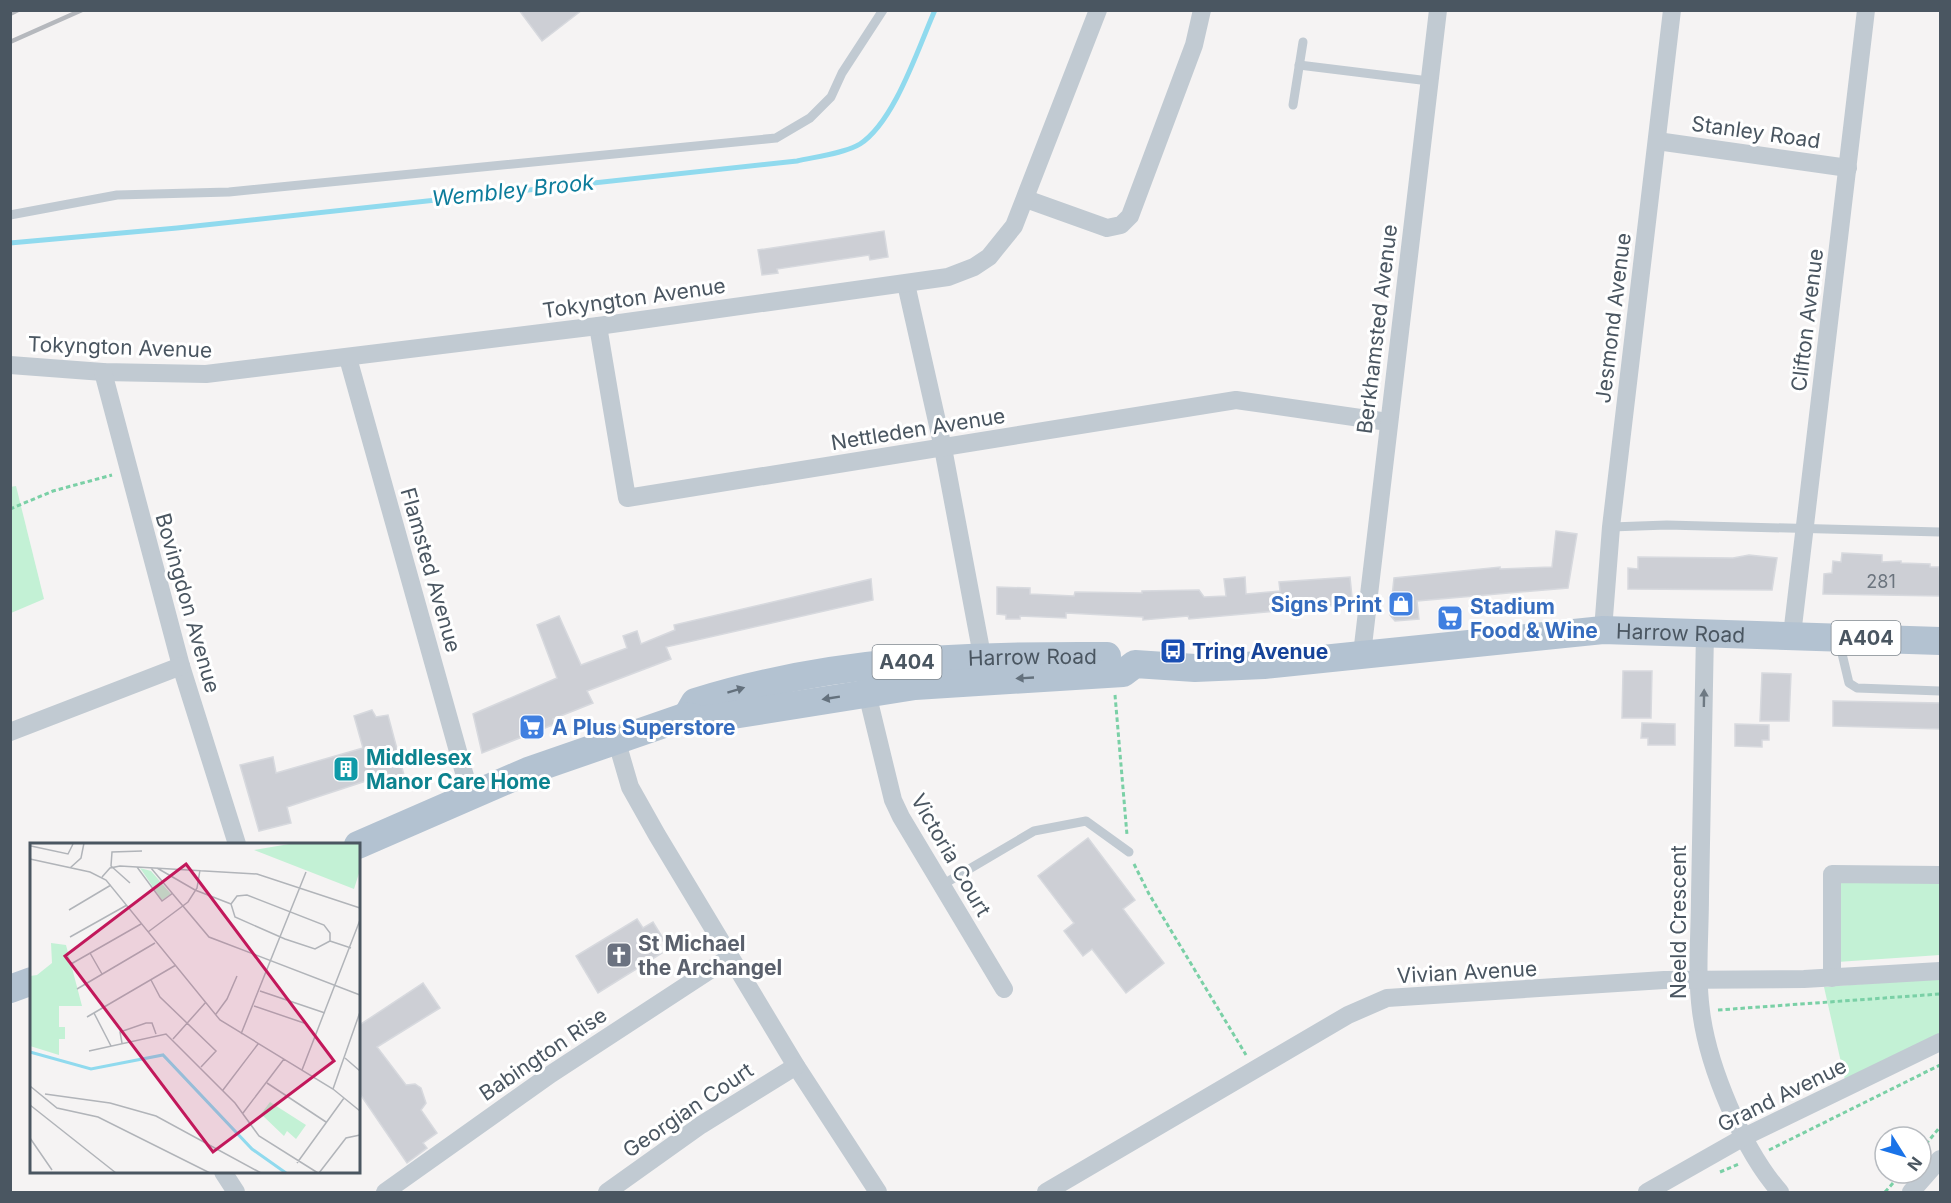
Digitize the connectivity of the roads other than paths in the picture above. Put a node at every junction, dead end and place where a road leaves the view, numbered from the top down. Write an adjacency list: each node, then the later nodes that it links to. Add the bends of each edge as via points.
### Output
1 (883, 10): 14 (lane, via 831,97 810,118 776,138 229,192 117,195)
2 (1098, 10): 13 (street, Tokyngton Avenue)
3 (1202, 10): 13 (street, via 1194,45 1126,220 1107,228)
4 (1438, 10): 9 (street, Berkhamsted Avenue)
5 (1672, 10): 11 (street, Jesmond Avenue)
6 (1866, 10): 12 (street, Clifton Avenue)
7 (1303, 42): 8 (lane)
8 (1299, 65): 9 (lane); 10 (lane)
9 (1429, 81): 20 (street, Berkhamsted Avenue)
10 (1293, 105)
11 (1657, 141): 12 (street, Stanley Road); 22 (street, Jesmond Avenue)
12 (1848, 168): 23 (street, Clifton Avenue)
13 (1026, 199): 15 (street, Tokyngton Avenue, via 1014,226 988,257 974,267 948,277)
14 (10, 215)
15 (906, 284): 16 (street, Tokyngton Avenue); 21 (street)
16 (598, 326): 17 (street, Tokyngton Avenue); 21 (street, Nettleden Avenue, via 627,498)
17 (348, 358): 19 (street, Tokyngton Avenue, via 206,374); 37 (street, Flamsted Avenue)
18 (10, 365): 19 (street, Tokyngton Avenue)
19 (103, 372): 31 (street, Bovingdon Avenue)
20 (1388, 422): 21 (street, Nettleden Avenue, via 1236,400); 30 (street, Berkhamsted Avenue)
21 (944, 448): 32 (street)
22 (1611, 527): 23 (lane); 25 (street, Jesmond Avenue)
23 (1805, 528): 24 (lane); 27 (street, Clifton Avenue)
24 (1941, 532)
25 (1603, 630): 26 (main road, Harrow Road / A404); 30 (main road, Harrow Road / A404)
26 (1705, 632): 27 (main road, Harrow Road / A404); 46 (street, Neeld Crescent, one-way to 26)
27 (1792, 635): 28 (main road, Harrow Road / A404)
28 (1838, 637): 29 (main road, Harrow Road / A404); 34 (lane, via 1849,683 1857,688)
29 (1941, 641)
30 (1362, 654): 32 (main road, Harrow Road / A404, via 1195,668 1124,669 1128,656)
31 (181, 666): 35 (street); 38 (street, Bovingdon Avenue)
32 (984, 668): 33 (main road, Harrow Road / A404)
33 (863, 679): 36 (main road, Harrow Road / A404, via 747,686 695,702 687,716); 42 (street, Victoria Court, via 893,800)
34 (1941, 692)
35 (10, 732)
36 (616, 739): 37 (main road, Harrow Road / A404); 43 (street, via 630,787)
37 (470, 794): 39 (main road, Harrow Road / A404)
38 (237, 843)
39 (360, 844)
40 (1129, 852): 42 (lane, via 1086,821 1034,831)
41 (1941, 875): 45 (street, via 1832,874)
42 (942, 885): 49 (street, Victoria Court)
43 (730, 957): 51 (street); 56 (street, Babington Rise, via 551,1074)
44 (1941, 971): 45 (street, Vivian Avenue)
45 (1832, 978): 46 (street, Vivian Avenue)
46 (1700, 979): 52 (street, Neeld Crescent, via 1701,1011 1714,1065); 59 (street, Vivian Avenue, via 1387,998 1348,1015)
47 (30, 982): 48 (main road)
48 (10, 989)
49 (1004, 989)
50 (1941, 1042): 52 (street, Grand Avenue)
51 (796, 1066): 57 (street, Georgian Court, via 701,1125); 58 (street)
52 (1744, 1137): 60 (street, Grand Avenue); 61 (street, Neeld Crescent, via 1754,1158)
53 (1941, 1159): 62 (street)
54 (224, 1173): 55 (street)
55 (236, 1192)
56 (385, 1192)
57 (607, 1192)
58 (878, 1192)
59 (1046, 1192)
60 (1647, 1192)
61 (1780, 1192)
62 (1911, 1192)

